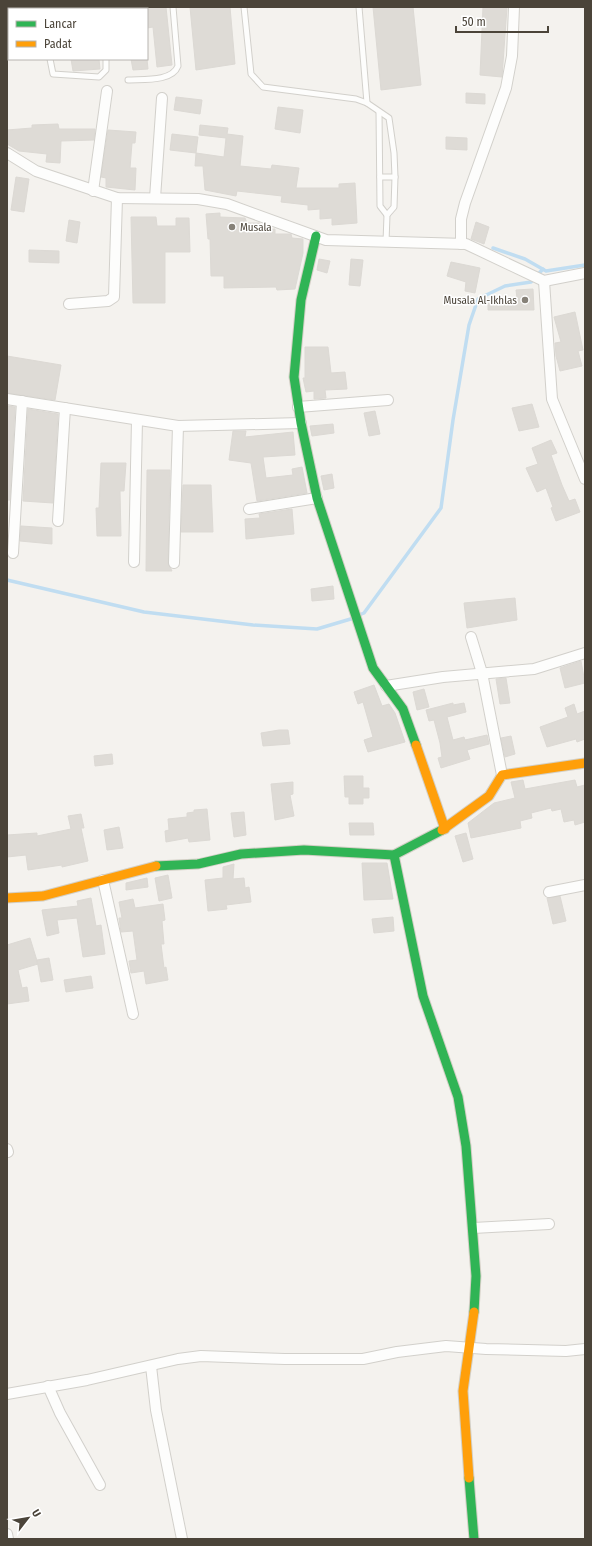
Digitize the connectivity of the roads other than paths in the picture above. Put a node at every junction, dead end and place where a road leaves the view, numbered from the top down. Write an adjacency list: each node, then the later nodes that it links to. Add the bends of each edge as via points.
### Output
1 (173, 7): 7 (lane, via 178,66 176,71 170,76)
2 (244, 7): 10 (lane, via 251,74 263,87 356,99)
3 (359, 7): 10 (lane)
4 (514, 7): 21 (street, via 512,56 506,88 465,203 461,219)
5 (50, 60): 6 (lane, via 53,74 99,76 106,70)
6 (106, 60)
7 (128, 80)
8 (107, 91): 15 (street)
9 (162, 98): 17 (street)
10 (367, 103): 11 (lane)
11 (379, 112): 13 (lane); 14 (lane, via 389,118)
12 (7, 154): 15 (street, via 36,171)
13 (380, 177): 14 (lane); 18 (lane, via 380,206)
14 (395, 177): 18 (lane, via 394,207)
15 (93, 191): 16 (street)
16 (117, 198): 17 (street); 24 (street, via 114,297 108,301)
17 (155, 198): 19 (street, via 198,199 227,204)
18 (387, 215): 20 (lane)
19 (316, 236): 20 (street, via 326,240); 28 (street, via 301,300 294,377)
20 (386, 242): 21 (street)
21 (461, 244): 23 (street, via 466,244)
22 (585, 273): 23 (street)
23 (544, 281): 33 (street, via 552,399)
24 (69, 304)
25 (7, 399): 27 (street)
26 (388, 400): 28 (street)
27 (22, 401): 29 (street); 37 (street)
28 (298, 407): 31 (street)
29 (65, 408): 30 (street); 36 (street)
30 (137, 420): 32 (street); 38 (street)
31 (301, 423): 32 (street); 34 (street)
32 (178, 426): 39 (street)
33 (585, 479)
34 (317, 498): 35 (street); 43 (street, via 373,668)
35 (249, 509)
36 (58, 520)
37 (14, 553)
38 (134, 562)
39 (174, 563)
40 (471, 637): 42 (street)
41 (585, 653): 42 (street, via 534,669)
42 (482, 673): 43 (street); 45 (street)
43 (386, 686): 46 (street, via 404,709)
44 (585, 763): 45 (street)
45 (502, 775): 46 (street, via 489,796)
46 (445, 829): 47 (street)
47 (394, 855): 48 (street, via 304,850 240,854 198,864 162,865); 54 (street, via 423,996 458,1098 466,1146)
48 (103, 880): 51 (street, via 43,896); 52 (street)
49 (585, 885): 50 (street)
50 (549, 892)
51 (7, 898)
52 (133, 1014)
53 (549, 1224): 54 (street)
54 (473, 1228): 55 (street, via 476,1276)
55 (469, 1348): 56 (street, via 566,1351); 57 (street, via 446,1346 362,1359 201,1356); 64 (street, via 464,1391)
56 (585, 1349)
57 (151, 1366): 58 (street); 63 (street, via 156,1410)
58 (48, 1386): 59 (street); 60 (street)
59 (7, 1394)
60 (100, 1485)
61 (7, 1534): 62 (street)
62 (8, 1539)
63 (182, 1539)
64 (474, 1539)

